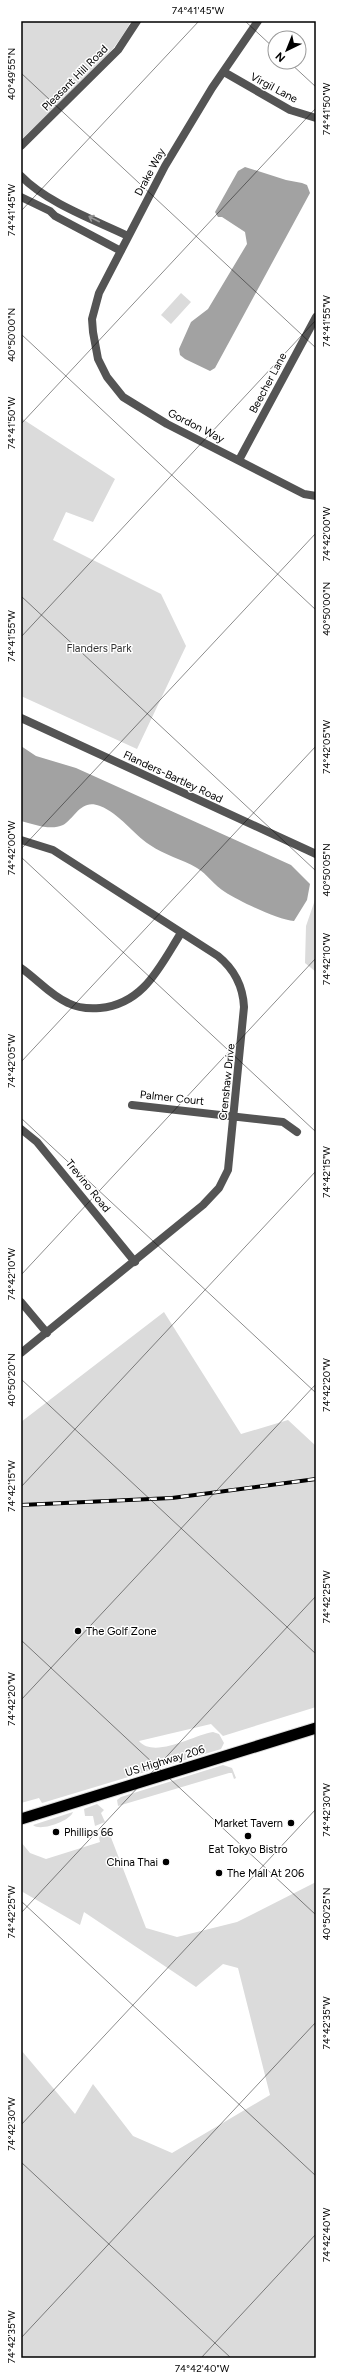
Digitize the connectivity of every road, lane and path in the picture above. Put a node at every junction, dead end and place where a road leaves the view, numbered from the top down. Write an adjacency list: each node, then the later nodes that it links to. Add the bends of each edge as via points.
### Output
1 (137, 21): 5 (street, Pleasant Hill Road, via 118,50)
2 (258, 21): 3 (street, Drake Way)
3 (224, 72): 4 (street, Virgil Lane, via 290,110); 8 (street, Drake Way, via 184,132)
4 (316, 118)
5 (21, 146)
6 (21, 176): 8 (street, one-way to 6, via 56,200)
7 (21, 197): 9 (street)
8 (128, 236): 9 (street, Drake Way)
9 (121, 251): 11 (street, Drake Way, via 105,279 94,306)
10 (316, 317): 12 (street, Beecher Lane)
11 (94, 345): 12 (street, Gordon Way, via 107,377 123,397 146,412)
12 (239, 460): 13 (street, Gordon Way, via 304,494)
13 (316, 496)
14 (21, 718): 16 (street, Flanders-Bartley Road)
15 (21, 840): 17 (street, Crenshaw Drive, via 53,850)
16 (316, 854)
17 (181, 933): 18 (street, via 147,985 129,1000 116,1006 94,1008 67,1003); 20 (street, Crenshaw Drive, via 226,963 241,988 244,1012)
18 (21, 968)
19 (132, 1106): 20 (street, Palmer Court)
20 (234, 1116): 22 (street, Palmer Court, via 283,1122); 23 (street, Crenshaw Drive, via 228,1170 219,1188 203,1205)
21 (21, 1129): 23 (street, Trevino Road, via 38,1142)
22 (297, 1132)
23 (135, 1262): 25 (street, Crenshaw Drive)
24 (21, 1302): 25 (street)
25 (47, 1333): 26 (street, Crenshaw Drive)
26 (21, 1353)
27 (316, 1728): 28 (highway, US Highway 206)
28 (21, 1819)

